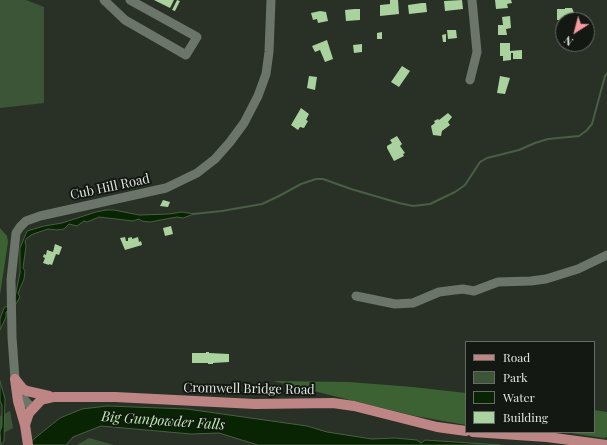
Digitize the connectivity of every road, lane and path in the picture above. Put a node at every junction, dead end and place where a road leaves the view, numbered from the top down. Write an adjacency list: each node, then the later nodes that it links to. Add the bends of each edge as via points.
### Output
1 (104, 0): 2 (street, via 125,20 186,55 198,36)
2 (130, 0)
3 (271, 0): 8 (street, Cub Hill Road, via 266,74 244,123 215,159 197,173 166,188 54,213 28,221 20,227 15,237 10,306)
4 (472, 0): 5 (street, via 477,52)
5 (470, 80)
6 (607, 255): 7 (street, via 561,275 531,281 498,282 474,291 463,289 439,292 413,303 395,304)
7 (356, 296)
8 (15, 379): 9 (main road, via 27,391); 10 (street, Cub Hill Road, via 22,397); 11 (main road)
9 (54, 397): 10 (main road, Cromwell Bridge Road, via 41,400); 12 (main road, Cromwell Bridge Road, via 255,404 333,403 437,427)
10 (32, 408): 11 (main road, via 26,417)
11 (25, 430): 14 (main road)
12 (465, 431)
13 (488, 433): 15 (main road)
14 (28, 445)
15 (607, 445)

